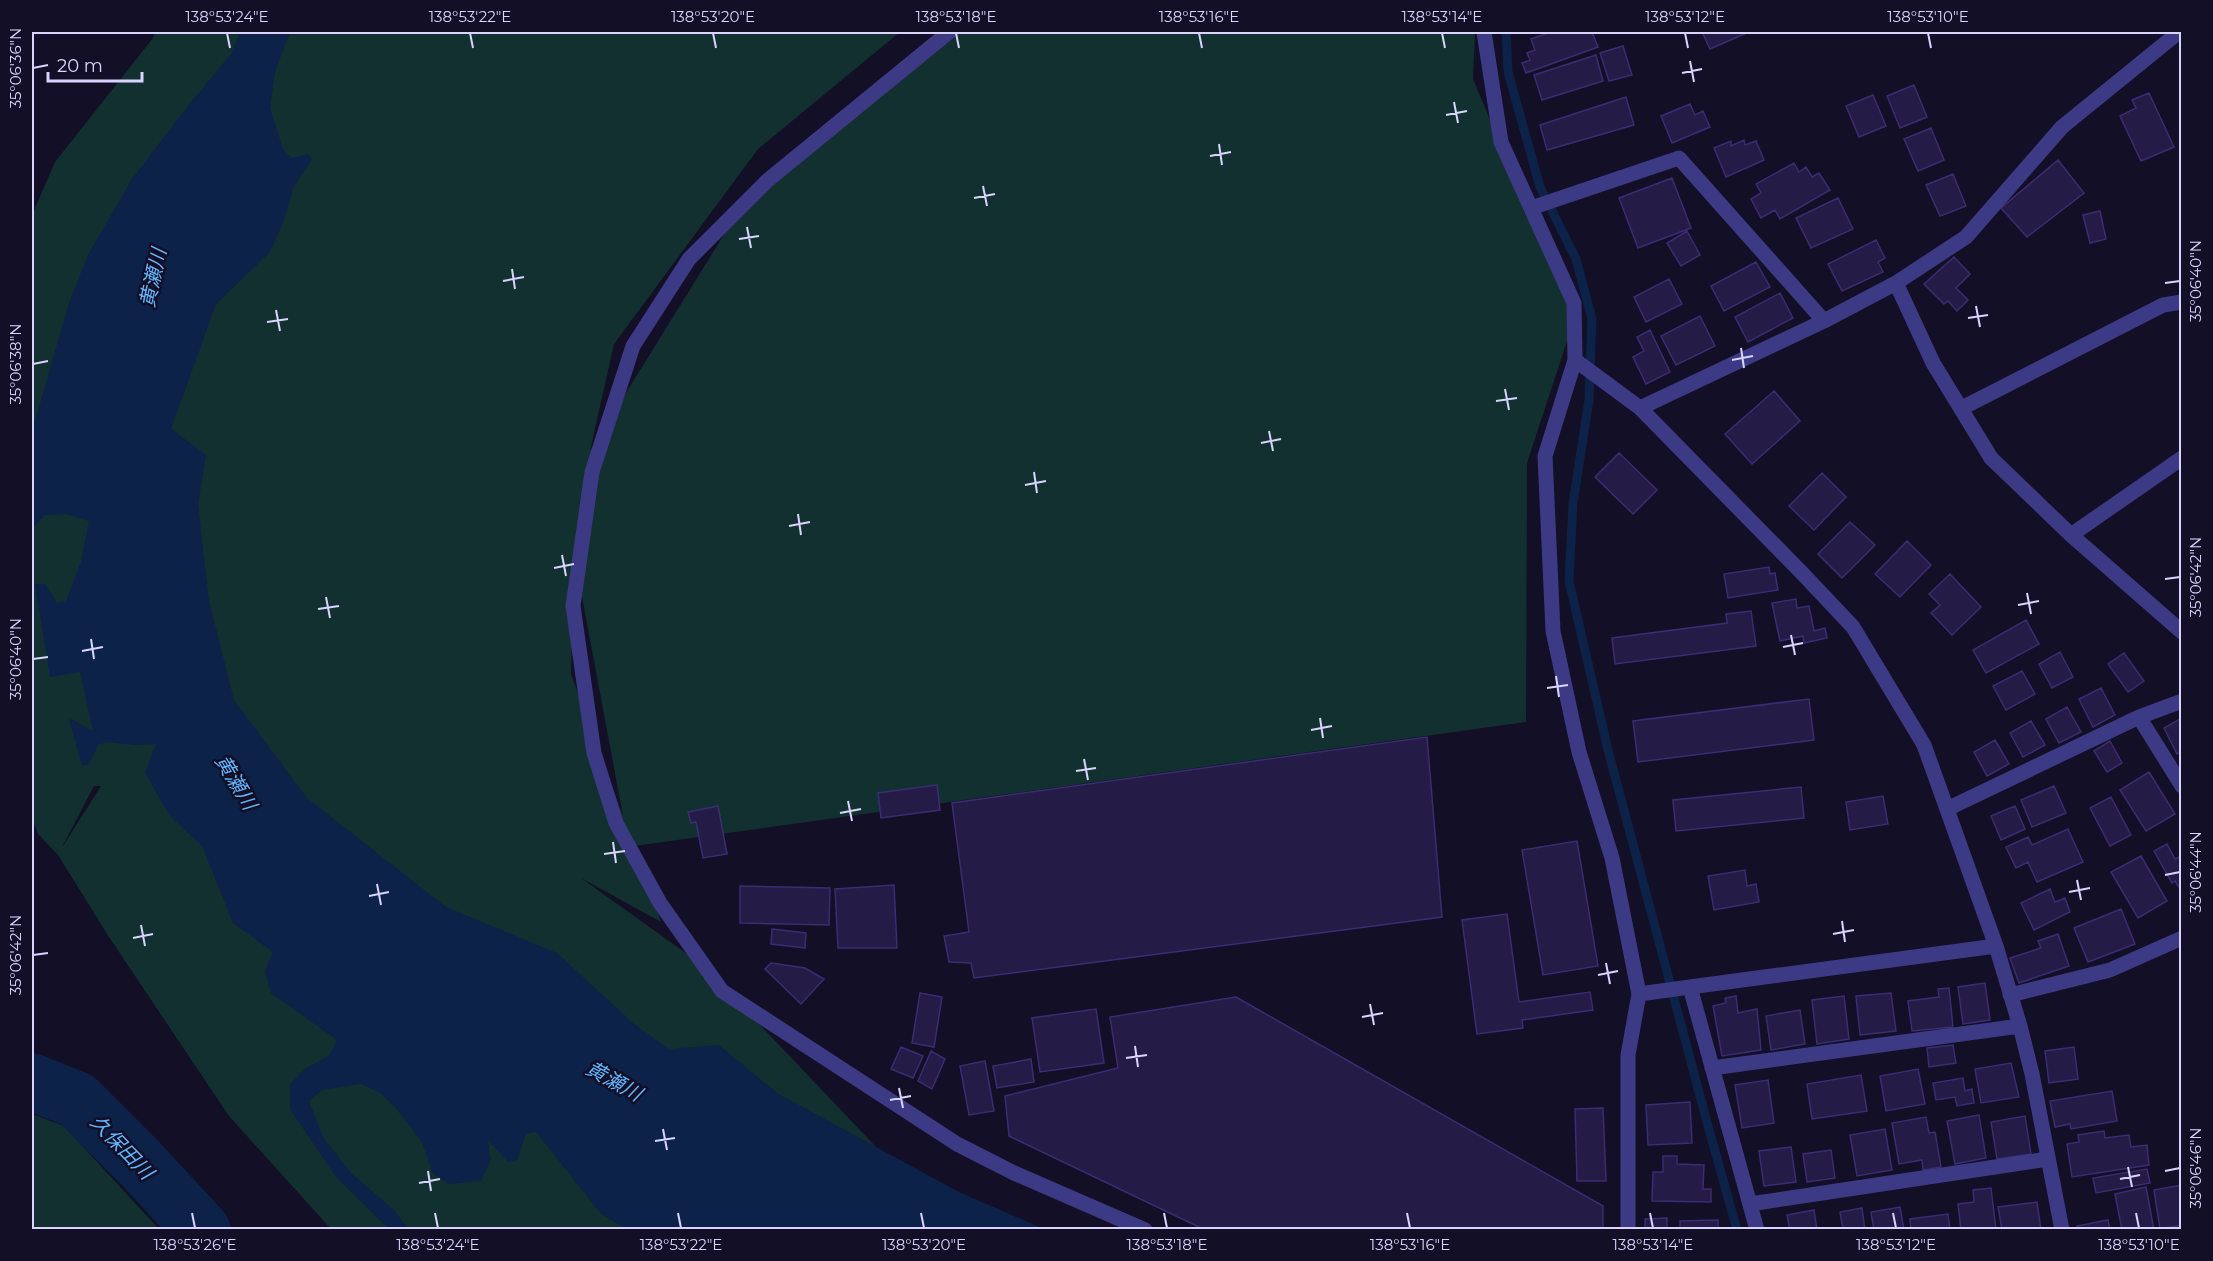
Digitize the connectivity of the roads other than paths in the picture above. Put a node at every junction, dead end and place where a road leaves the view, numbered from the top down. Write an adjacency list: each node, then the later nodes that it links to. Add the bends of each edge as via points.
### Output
1 (949, 32): 27 (street, via 768,180 689,259 633,346 592,472 573,606 594,753 620,831 660,903 722,992 957,1144)
2 (1484, 32): 4 (street, via 1501,142)
3 (2179, 32): 5 (street, via 2062,127 1966,237)
4 (1531, 208): 7 (street, via 1678,158); 8 (street, via 1574,303)
5 (1896, 283): 7 (street); 10 (street, via 1933,363)
6 (2181, 302): 10 (street, via 2163,305)
7 (1824, 321): 9 (street)
8 (1575, 360): 9 (street); 21 (street, via 1545,456 1553,631 1579,752 1612,858)
9 (1640, 408): 17 (street, via 1853,627 1924,745)
10 (1962, 408): 12 (street, via 1991,458)
11 (2181, 458): 12 (street)
12 (2071, 535): 13 (street)
13 (2181, 632)
14 (2181, 700): 15 (street)
15 (2139, 717): 16 (street); 17 (street)
16 (2181, 786)
17 (1947, 809): 19 (street)
18 (2181, 938): 22 (street, via 2110,970)
19 (1996, 946): 20 (street); 22 (street)
20 (1690, 987): 21 (street); 24 (street)
21 (1639, 994): 28 (street, via 1628,1055)
22 (2010, 995): 23 (street)
23 (2020, 1026): 24 (street); 25 (street)
24 (1712, 1068): 26 (street)
25 (2048, 1159): 26 (street); 30 (street)
26 (1750, 1204): 29 (street)
27 (1145, 1230)
28 (1628, 1230)
29 (1757, 1230)
30 (2062, 1230)

